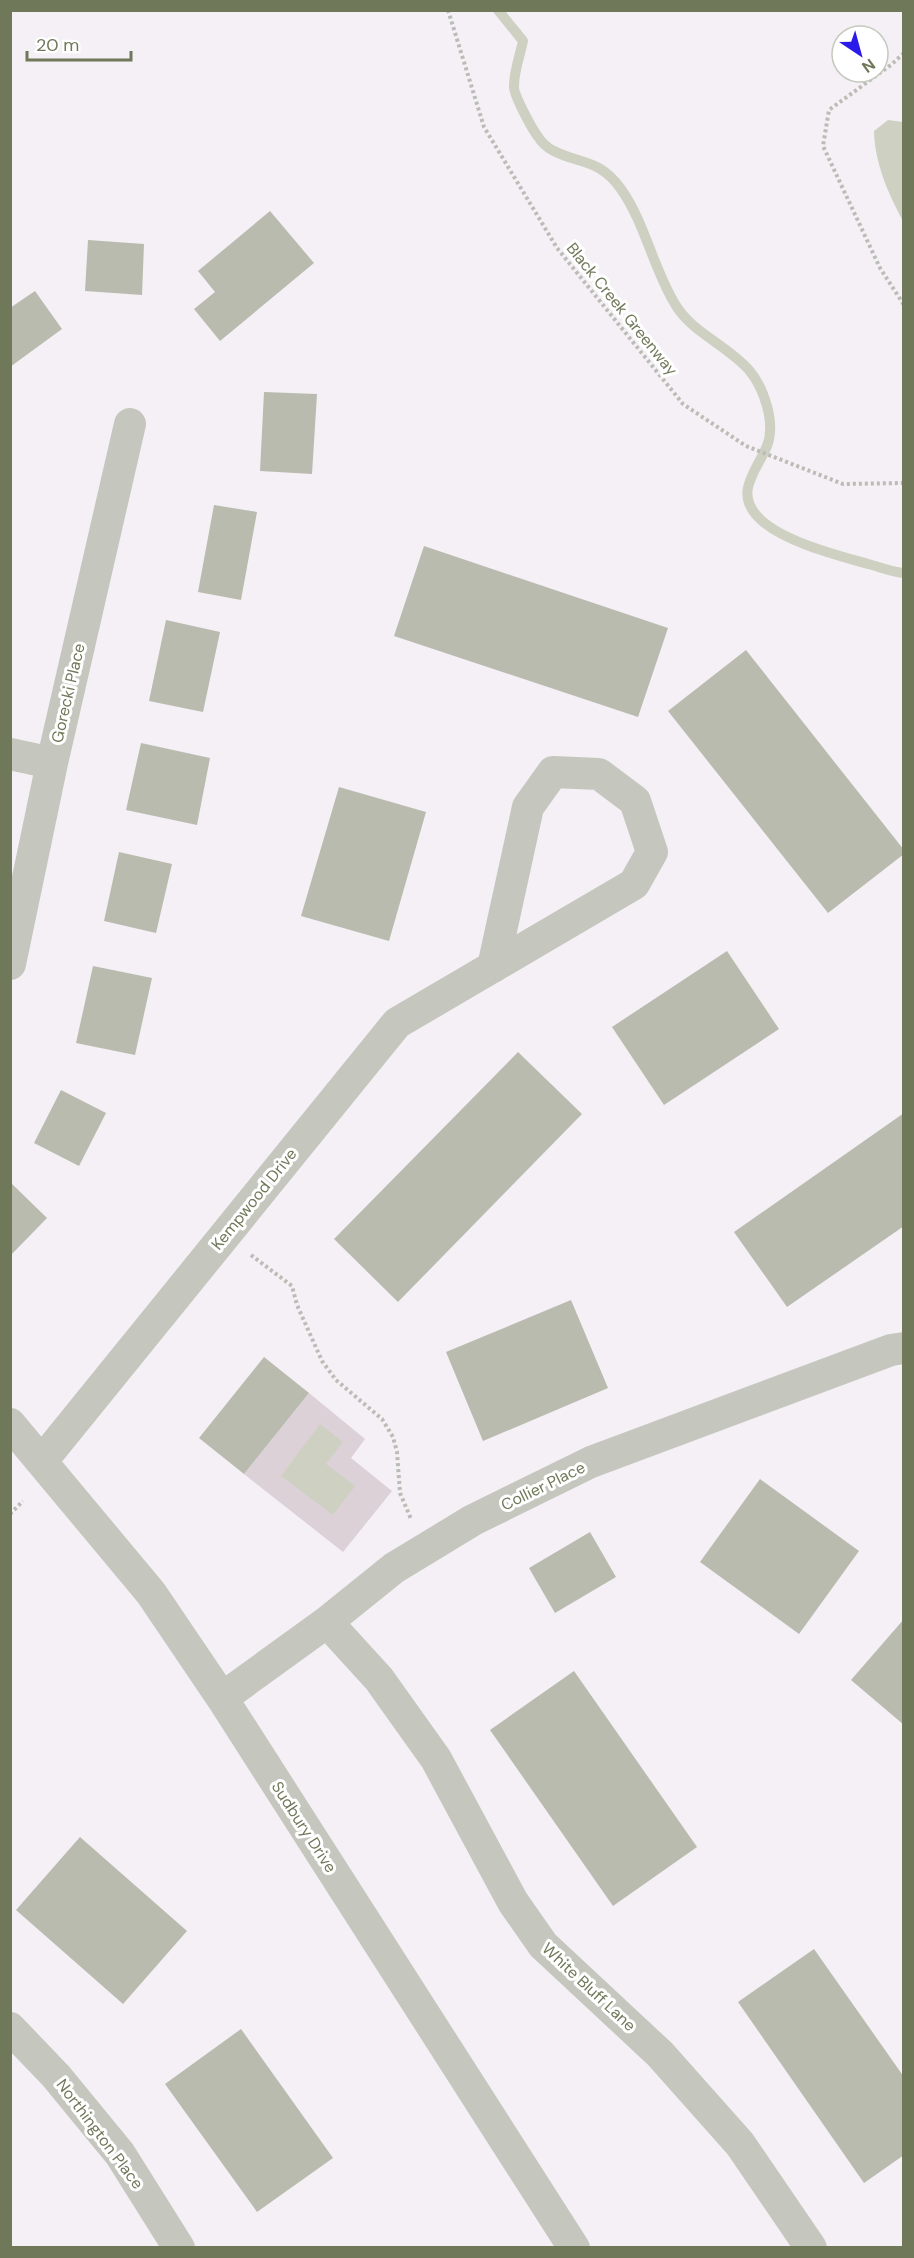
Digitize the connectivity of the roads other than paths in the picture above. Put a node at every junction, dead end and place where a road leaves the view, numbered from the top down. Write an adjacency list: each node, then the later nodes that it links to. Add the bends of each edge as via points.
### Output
1 (130, 424): 3 (street, Gorecki Place)
2 (10, 754): 3 (street)
3 (52, 763): 4 (street, Gorecki Place)
4 (10, 964)
5 (493, 967): 5 (street, Kempwood Drive, via 634,884 652,852 635,801 599,774 553,772 528,807); 8 (street, Kempwood Drive, via 397,1023)
6 (903, 1348): 9 (street, Collier Place, via 591,1462 473,1520 394,1568)
7 (10, 1424): 8 (street, Sudbury Drive)
8 (42, 1461): 10 (street, Sudbury Drive, via 151,1593)
9 (327, 1622): 10 (street, Collier Place); 14 (street, White Bluff Lane, via 379,1679 436,1759 513,1902 543,1945 660,2054 740,2144)
10 (222, 1698): 13 (street, Sudbury Drive)
11 (10, 2028): 12 (street, Northington Place, via 56,2076 120,2154)
12 (179, 2247)
13 (574, 2247)
14 (811, 2247)

